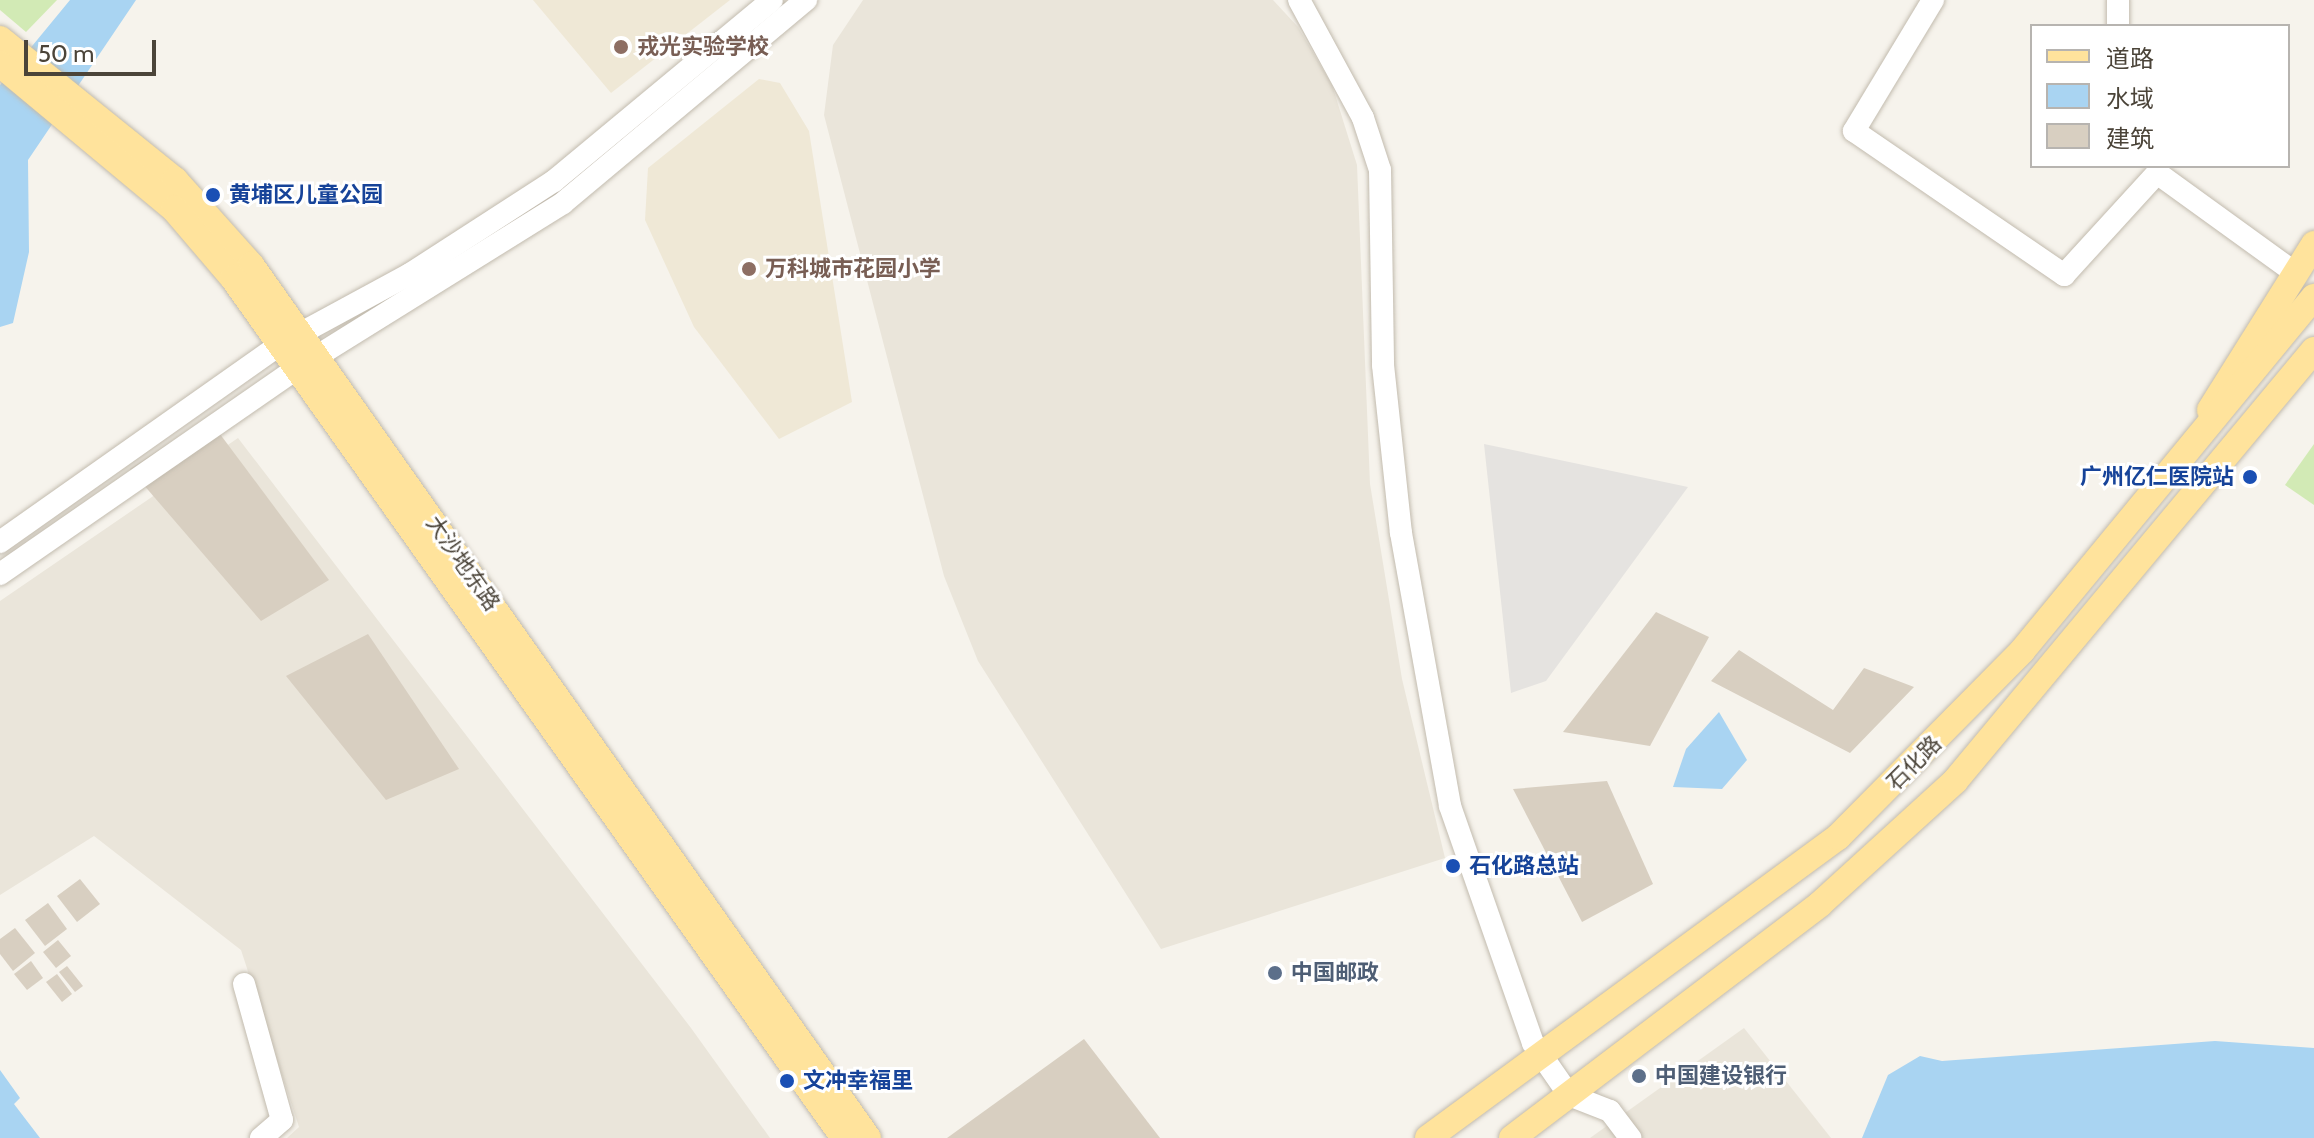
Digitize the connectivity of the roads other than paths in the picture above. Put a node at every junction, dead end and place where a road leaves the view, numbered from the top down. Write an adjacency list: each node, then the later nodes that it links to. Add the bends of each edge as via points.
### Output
1 (772, 0): 14 (street, via 554,181 410,274)
2 (806, 0): 16 (street, via 563,203)
3 (1299, 0): 21 (street, via 1363,118 1380,170 1383,365 1396,487 1448,791)
4 (1933, 0): 10 (street, via 1854,131 2064,275)
5 (2118, 0): 6 (street)
6 (2118, 24)
7 (0, 39): 9 (main road, 大沙地东路)
8 (0, 64): 9 (main road, 大沙地东路)
9 (81, 118): 14 (main road, 大沙地东路, via 202,208)
10 (2152, 169): 12 (street)
11 (2314, 244): 12 (main road)
12 (2295, 273): 17 (main road)
13 (2314, 297): 17 (main road, 石化路)
14 (291, 338): 16 (main road, 大沙地东路); 18 (street)
15 (2314, 350): 22 (main road, 石化路, via 1955,781 1820,904)
16 (308, 363): 19 (street); 24 (main road, 大沙地东路); 25 (main road, 大沙地东路)
17 (2195, 439): 21 (main road, 石化路, via 2022,651 1838,837)
18 (0, 542)
19 (0, 574)
20 (244, 984): 23 (street, via 282,1120)
21 (1540, 1054): 22 (street); 26 (main road, 石化路)
22 (1569, 1095): 27 (main road, 石化路); 28 (street, via 1610,1111)
23 (261, 1138)
24 (844, 1138)
25 (868, 1138)
26 (1428, 1138)
27 (1512, 1138)
28 (1630, 1138)

